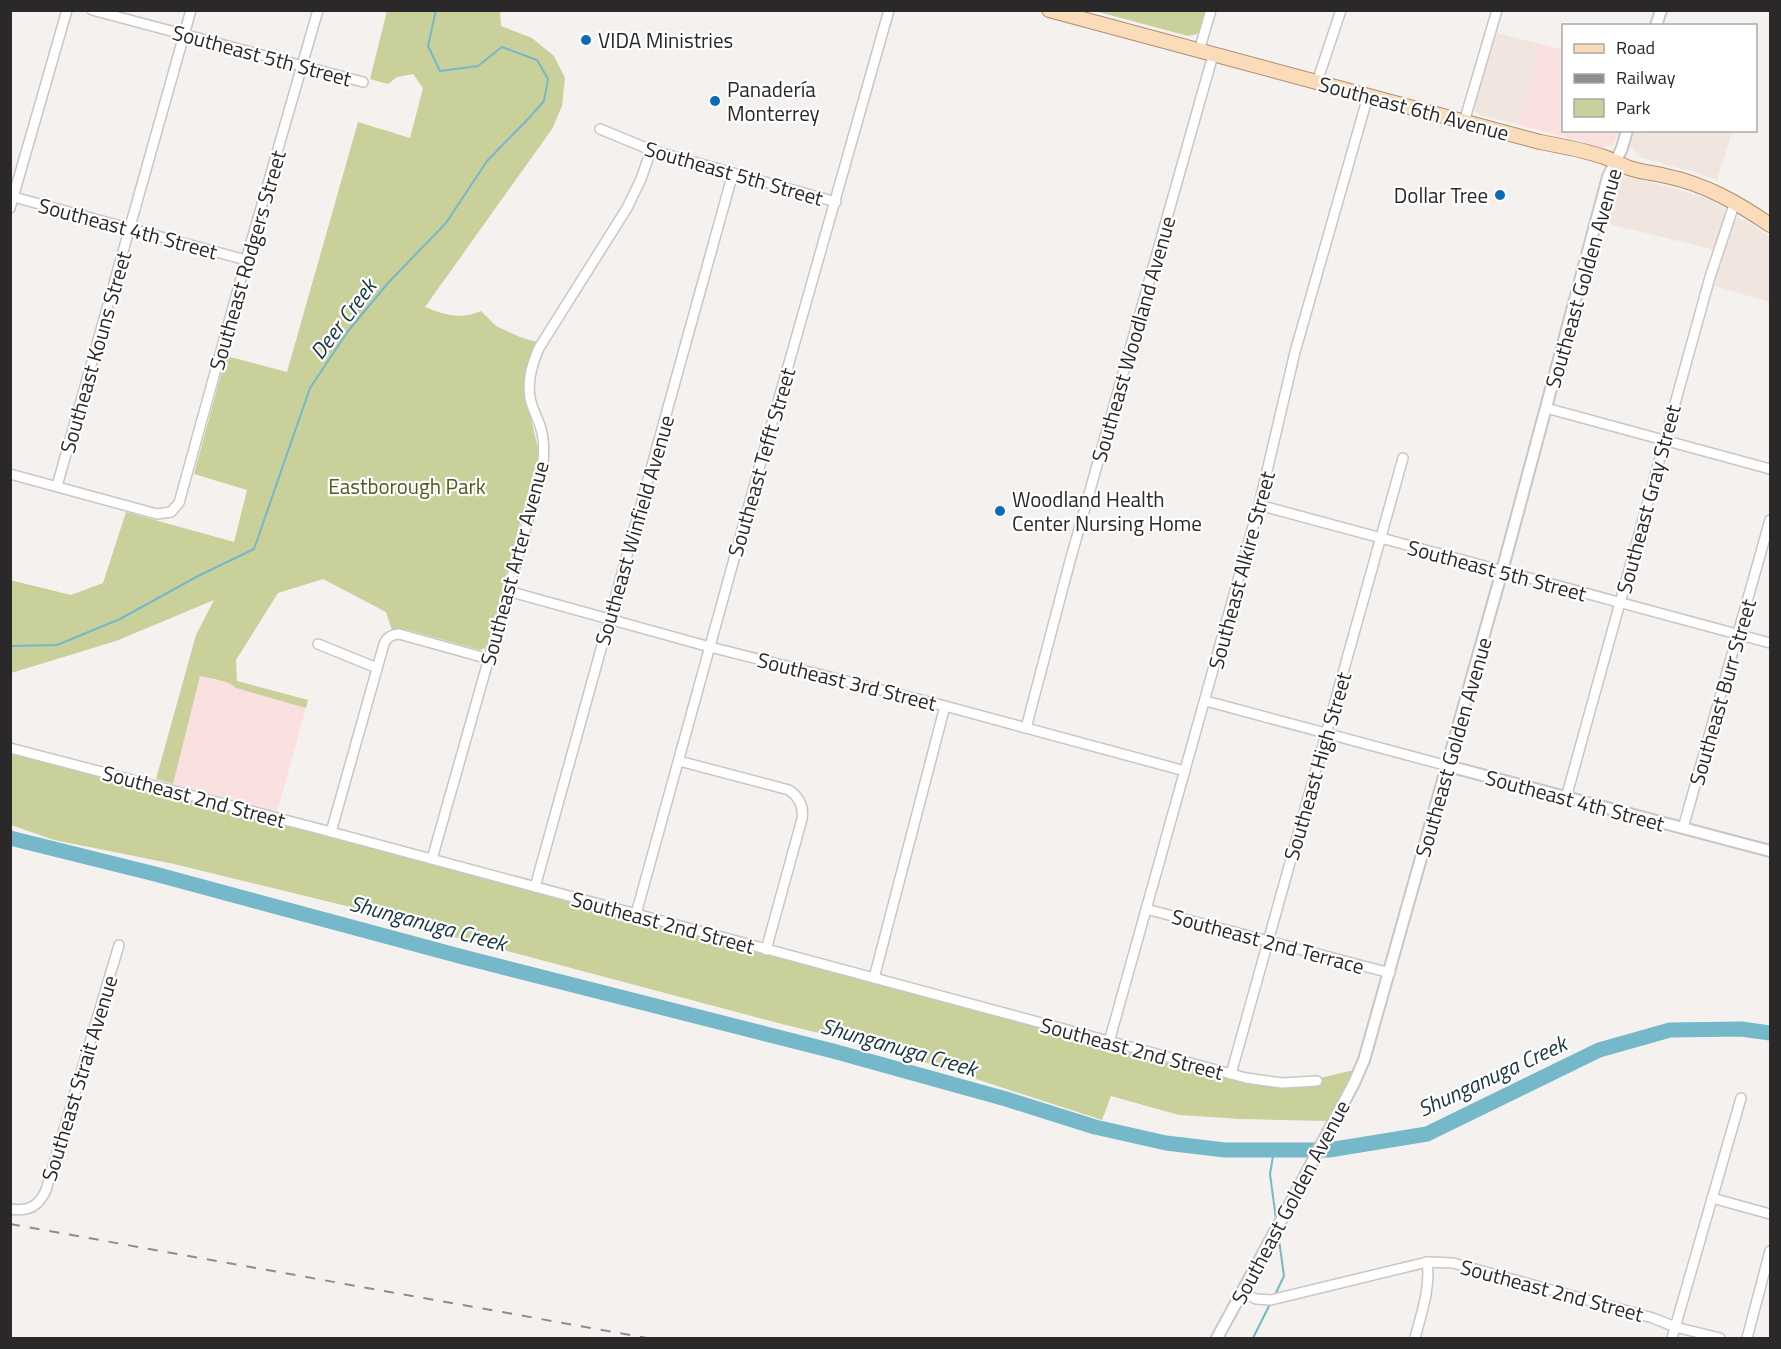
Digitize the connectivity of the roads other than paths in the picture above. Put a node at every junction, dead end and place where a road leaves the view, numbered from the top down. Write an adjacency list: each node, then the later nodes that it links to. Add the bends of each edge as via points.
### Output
1 (67, 10): 23 (street)
2 (92, 10): 11 (street, Southeast 5th Street)
3 (191, 10): 11 (street, Southeast Kouns Street)
4 (318, 10): 13 (street, Southeast Rodgers Street)
5 (889, 10): 24 (street, Southeast Tefft Street)
6 (1049, 10): 10 (main road, Southeast 6th Avenue)
7 (1211, 10): 12 (street, Southeast Woodland Avenue)
8 (1341, 10): 15 (street)
9 (1497, 10): 17 (street)
10 (1083, 15): 12 (main road, Southeast 6th Avenue)
11 (184, 35): 13 (street, Southeast 5th Street); 28 (street, Southeast Kouns Street)
12 (1206, 53): 15 (main road, Southeast 6th Avenue); 51 (street, Southeast Woodland Avenue)
13 (302, 65): 14 (street, Southeast 5th Street); 29 (street, Southeast Rodgers Street)
14 (363, 82)
15 (1317, 82): 16 (main road, Southeast 6th Avenue)
16 (1368, 96): 17 (main road, Southeast 6th Avenue); 36 (street, Southeast Alkire Street, via 1295,352)
17 (1464, 122): 21 (main road, Southeast 6th Avenue)
18 (600, 129): 20 (street, Southeast 5th Street)
19 (1626, 132): 21 (street, Southeast Golden Avenue)
20 (651, 150): 22 (street, Southeast 5th Street); 40 (street, Southeast Arter Avenue, via 627,208 533,360 530,397 541,431 544,458)
21 (1615, 162): 25 (main road, Southeast 6th Avenue, via 1709,189); 30 (street, Southeast Golden Avenue)
22 (734, 173): 24 (street, Southeast 5th Street); 42 (street, Southeast Winfield Avenue)
23 (12, 197): 26 (street); 28 (street, Southeast 4th Street)
24 (836, 202): 46 (street, Southeast Tefft Street)
25 (1735, 202): 27 (main road, Southeast 6th Avenue); 31 (street, Southeast Gray Street)
26 (10, 208)
27 (1770, 225)
28 (129, 228): 29 (street, Southeast 4th Street); 35 (street, Southeast Kouns Street)
29 (246, 260): 35 (street, Southeast Rodgers Street, via 181,499 175,509 157,514)
30 (1546, 408): 31 (street); 39 (street, Southeast Golden Avenue)
31 (1665, 439): 33 (street); 41 (street, Southeast Gray Street)
32 (1403, 458): 38 (street, Southeast High Street)
33 (1770, 469)
34 (10, 474): 35 (street)
35 (57, 486)
36 (1259, 506): 38 (street, Southeast 5th Street); 49 (street, Southeast Alkire Street)
37 (1770, 520): 43 (street, Southeast Burr Street)
38 (1381, 539): 39 (street, Southeast 5th Street); 52 (street, Southeast High Street)
39 (1502, 571): 41 (street, Southeast 5th Street); 55 (street, Southeast Golden Avenue)
40 (508, 591): 42 (street, Southeast 3rd Street); 47 (street, Southeast Arter Avenue)
41 (1620, 602): 43 (street, Southeast 5th Street); 57 (street, Southeast Gray Street)
42 (609, 619): 46 (street, Southeast 3rd Street); 62 (street, Southeast Winfield Avenue)
43 (1738, 634): 44 (street, Southeast 5th Street); 58 (street, Southeast Burr Street)
44 (1770, 643)
45 (318, 644): 48 (street)
46 (710, 647): 50 (street, Southeast 3rd Street); 54 (street, Southeast Tefft Street)
47 (489, 659): 48 (street, via 399,634 384,644); 61 (street, Southeast Arter Avenue)
48 (377, 668): 59 (street)
49 (1206, 701): 52 (street, Southeast 4th Street); 56 (street, Southeast Alkire Street)
50 (945, 706): 51 (street, Southeast 3rd Street); 69 (street)
51 (1026, 728): 56 (street, Southeast 3rd Street)
52 (1326, 734): 55 (street, Southeast 4th Street); 65 (street, Southeast High Street)
53 (10, 748): 59 (street, Southeast 2nd Street)
54 (679, 761): 64 (street, Southeast Tefft Street); 67 (street, via 789,790 800,802 802,819)
55 (1448, 766): 57 (street, Southeast 4th Street); 68 (street, Southeast Golden Avenue)
56 (1185, 771): 63 (street, Southeast Alkire Street)
57 (1566, 798): 58 (street, Southeast 4th Street)
58 (1683, 828): 60 (street, Southeast 4th Street)
59 (331, 832): 61 (street, Southeast 2nd Street)
60 (1770, 851)
61 (432, 859): 62 (street, Southeast 2nd Street)
62 (535, 887): 64 (street, Southeast 2nd Street)
63 (1146, 909): 65 (street, Southeast 2nd Terrace); 70 (street, Southeast Alkire Street)
64 (636, 914): 67 (street, Southeast 2nd Street)
65 (1269, 940): 68 (street, Southeast 2nd Terrace); 71 (street, Southeast High Street)
66 (119, 945): 75 (street, Southeast Strait Avenue, via 46,1190 33,1207)
67 (766, 950): 69 (street, Southeast 2nd Street)
68 (1390, 973): 79 (street, Southeast Golden Avenue, via 1354,1083)
69 (874, 978): 70 (street, Southeast 2nd Street)
70 (1109, 1042): 71 (street, Southeast 2nd Street)
71 (1231, 1074): 72 (street, Southeast 2nd Street, via 1282,1083)
72 (1317, 1081)
73 (1741, 1098): 74 (street)
74 (1712, 1198): 76 (street); 80 (street)
75 (10, 1209)
76 (1770, 1214)
77 (1770, 1251): 85 (street)
78 (1427, 1262): 79 (street, Southeast 2nd Street, via 1271,1300 1256,1299); 80 (street, Southeast 2nd Street, via 1453,1263 1653,1318); 82 (street, via 1426,1289)
79 (1242, 1292): 81 (street, Southeast Golden Avenue)
80 (1675, 1328): 83 (street); 84 (street, Southeast 2nd Street)
81 (1217, 1338)
82 (1415, 1338)
83 (1672, 1338)
84 (1720, 1338)
85 (1747, 1338)

